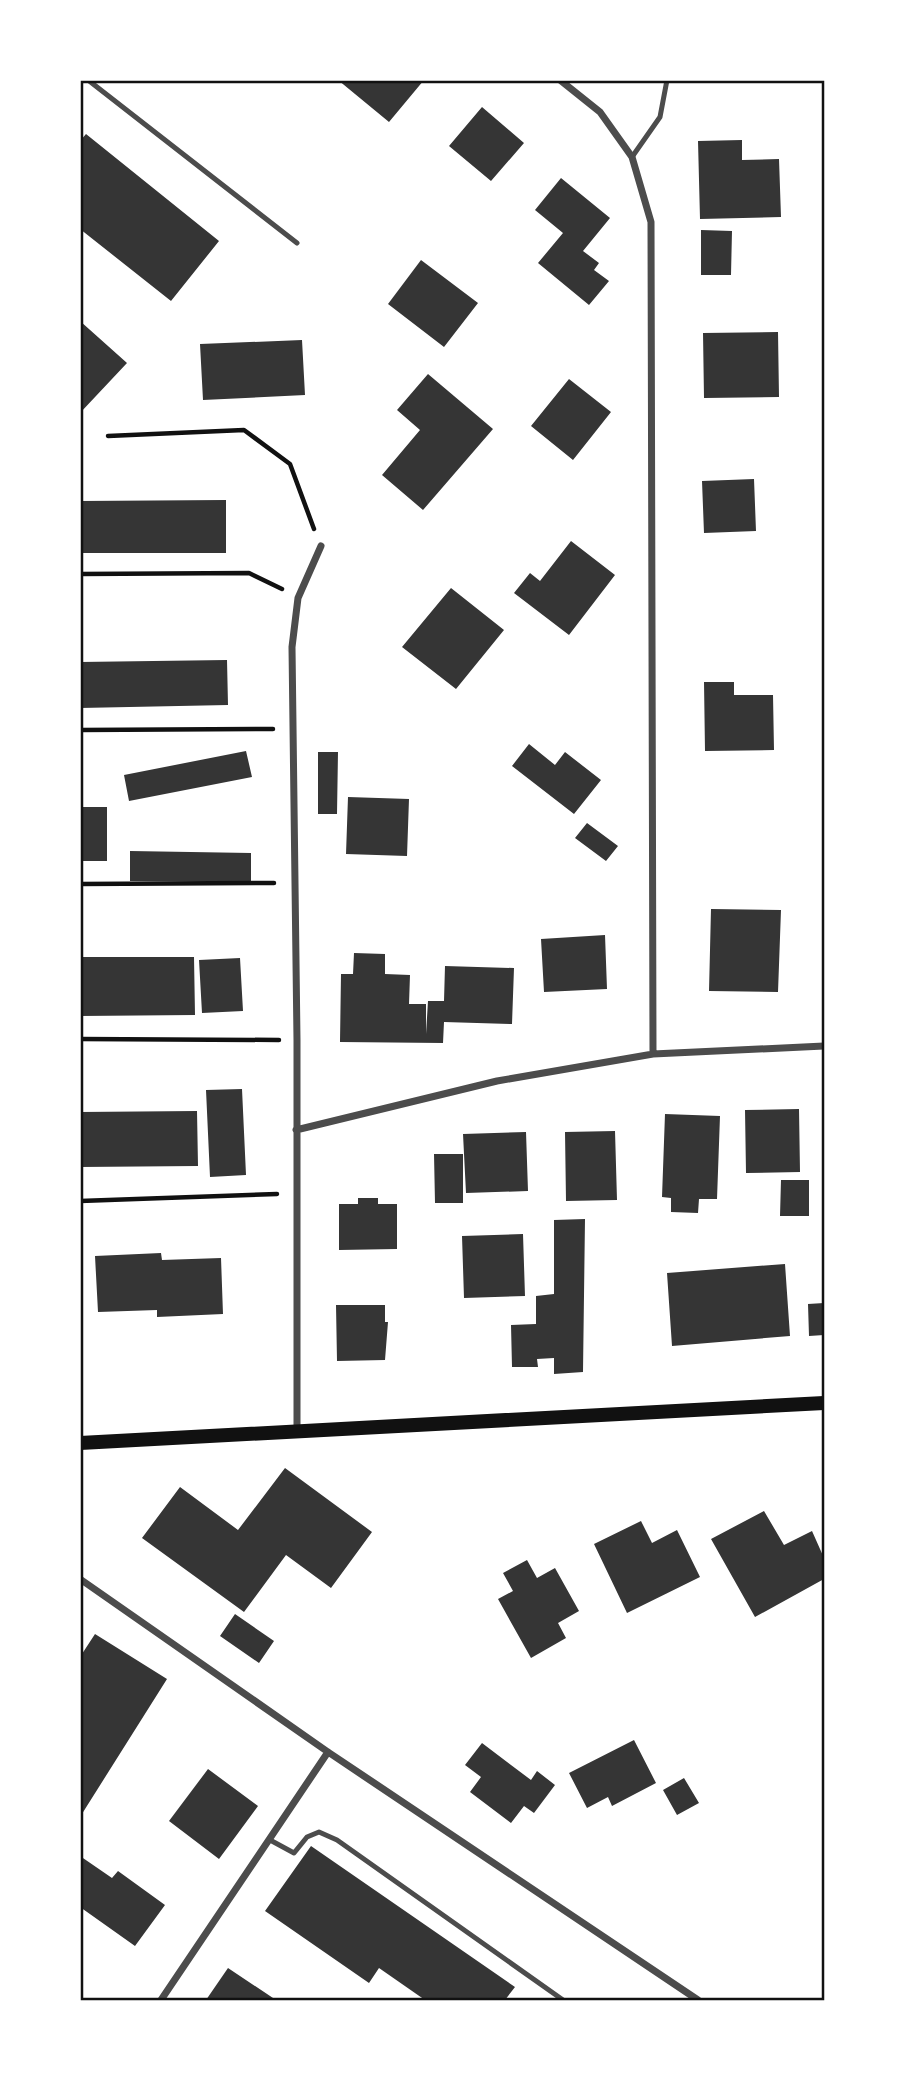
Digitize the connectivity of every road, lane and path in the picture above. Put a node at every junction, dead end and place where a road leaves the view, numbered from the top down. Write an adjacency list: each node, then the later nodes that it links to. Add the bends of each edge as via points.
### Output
1 (88, 80): 5 (lane)
2 (560, 80): 4 (street, via 600,112)
3 (667, 80): 4 (lane, via 660,117)
4 (632, 157): 17 (street, via 651,222)
5 (297, 243)
6 (108, 436): 7 (path, via 244,430 290,464)
7 (321, 546): 9 (street)
8 (80, 574): 9 (path, via 249,573)
9 (298, 598): 10 (street, via 292,647)
10 (292, 729): 11 (path); 12 (street)
11 (80, 730)
12 (293, 883): 13 (path); 15 (street)
13 (80, 884)
14 (80, 1039): 15 (path)
15 (297, 1040): 18 (street)
16 (824, 1046): 17 (street)
17 (653, 1054): 18 (street, via 497,1081)
18 (296, 1130): 19 (street)
19 (295, 1194): 20 (path); 22 (street)
20 (80, 1201)
21 (824, 1403): 22 (main road)
22 (297, 1432): 23 (main road)
23 (80, 1443)
24 (80, 1579): 25 (street)
25 (327, 1752): 26 (street); 29 (street)
26 (270, 1840): 27 (street); 28 (lane, via 294,1853 307,1837 319,1832 337,1840)
27 (161, 2000)
28 (563, 2000)
29 (698, 2000)

